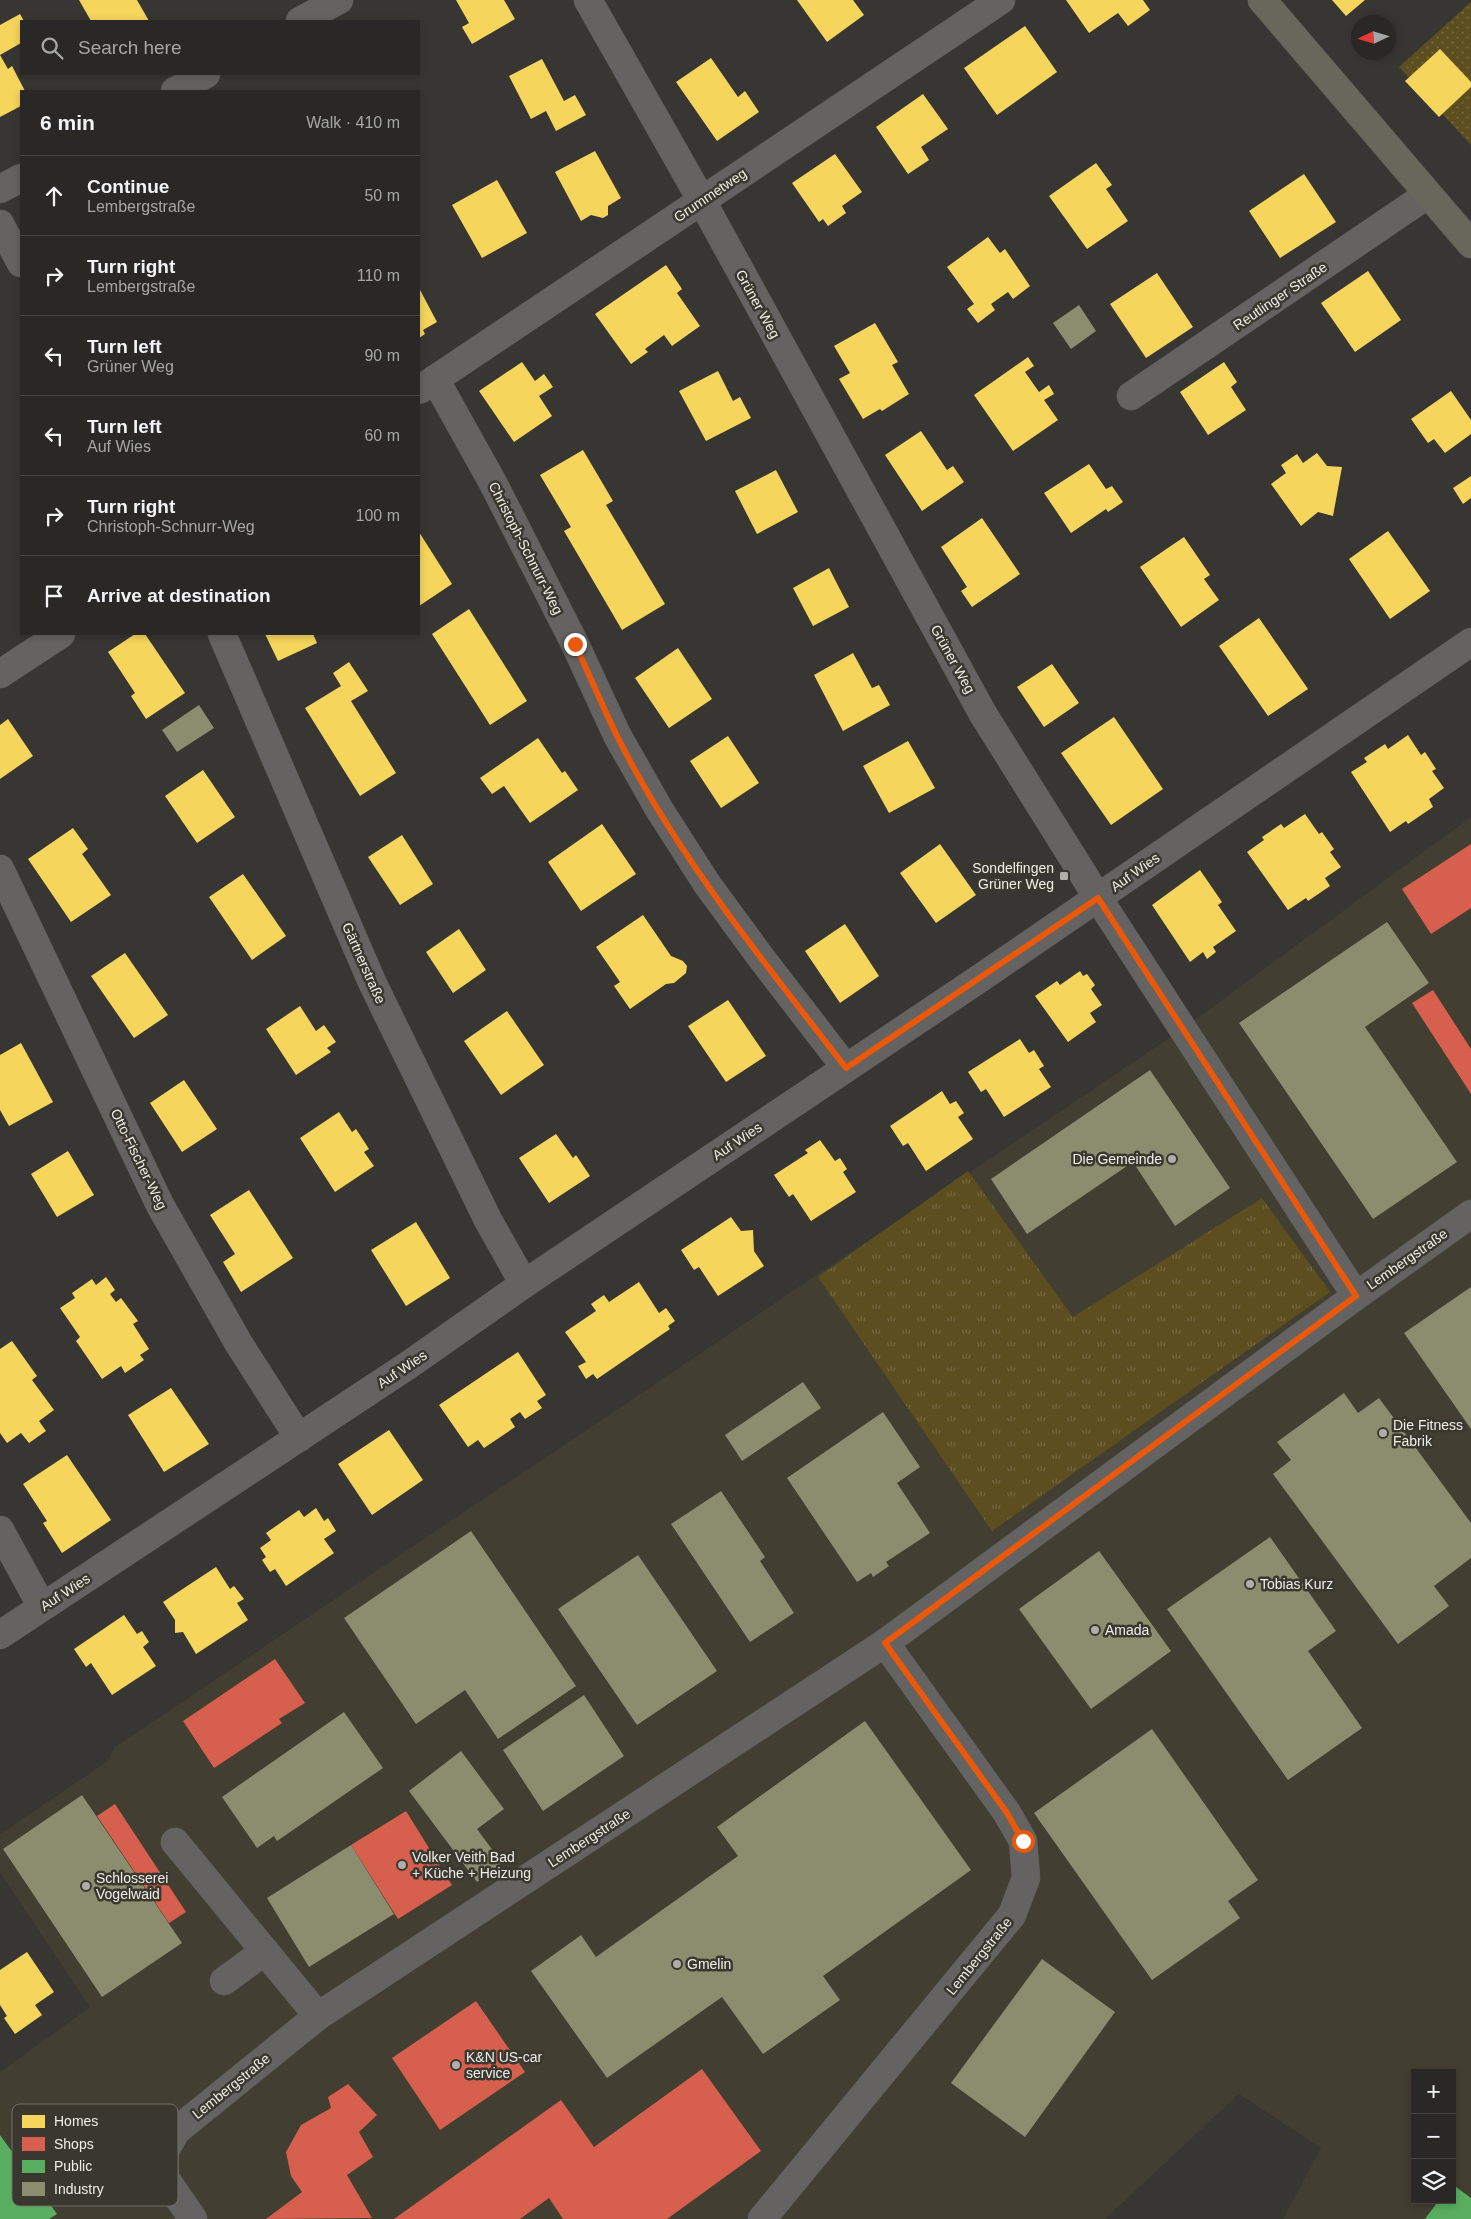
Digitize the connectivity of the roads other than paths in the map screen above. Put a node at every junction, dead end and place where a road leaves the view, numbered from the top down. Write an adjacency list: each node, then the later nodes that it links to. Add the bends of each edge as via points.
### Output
1 (339, 0): 5 (street)
2 (588, 0): 11 (street, Grüner Weg)
3 (1001, 0): 11 (street, Grummetweg)
4 (1262, 0): 10 (main road)
5 (302, 20)
6 (204, 75): 7 (street)
7 (177, 90)
8 (20, 179): 9 (street)
9 (0, 190)
10 (1427, 195): 13 (main road); 16 (street, Reutlinger Straße)
11 (702, 201): 15 (street, Grummetweg); 22 (street, Grüner Weg, via 983,714)
12 (0, 224): 14 (street)
13 (1471, 244)
14 (20, 262)
15 (427, 384): 23 (street, Christoph-Schnurr-Weg, via 493,483 617,735 659,809 707,884)
16 (1131, 396)
17 (58, 635): 20 (street)
18 (222, 635): 25 (street, Gärtnerstraße, via 372,982 488,1220)
19 (1471, 642): 22 (street, Auf Wies)
20 (0, 674)
21 (0, 870): 27 (street, Otto-Fischer-Weg, via 160,1205 239,1344)
22 (1098, 898): 23 (street, Auf Wies); 26 (street, Grüner Weg)
23 (846, 1068): 25 (street, Auf Wies)
24 (1471, 1214): 26 (street, Lembergstraße)
25 (524, 1284): 27 (street, Auf Wies)
26 (1356, 1296): 31 (street, Lembergstraße)
27 (299, 1438): 29 (street, Auf Wies)
28 (0, 1530): 29 (street)
29 (42, 1607): 30 (street, Auf Wies)
30 (0, 1635)
31 (885, 1643): 35 (street, Lembergstraße); 39 (street, Lembergstraße, via 1007,1813 1023,1841 1026,1878 1012,1915)
32 (175, 1842): 33 (street)
33 (265, 1951): 34 (street); 35 (street)
34 (224, 1981)
35 (318, 2016): 36 (street, Lembergstraße)
36 (178, 2129)
37 (178, 2196): 38 (street, Lembergstraße)
38 (194, 2219)
39 (762, 2219)

